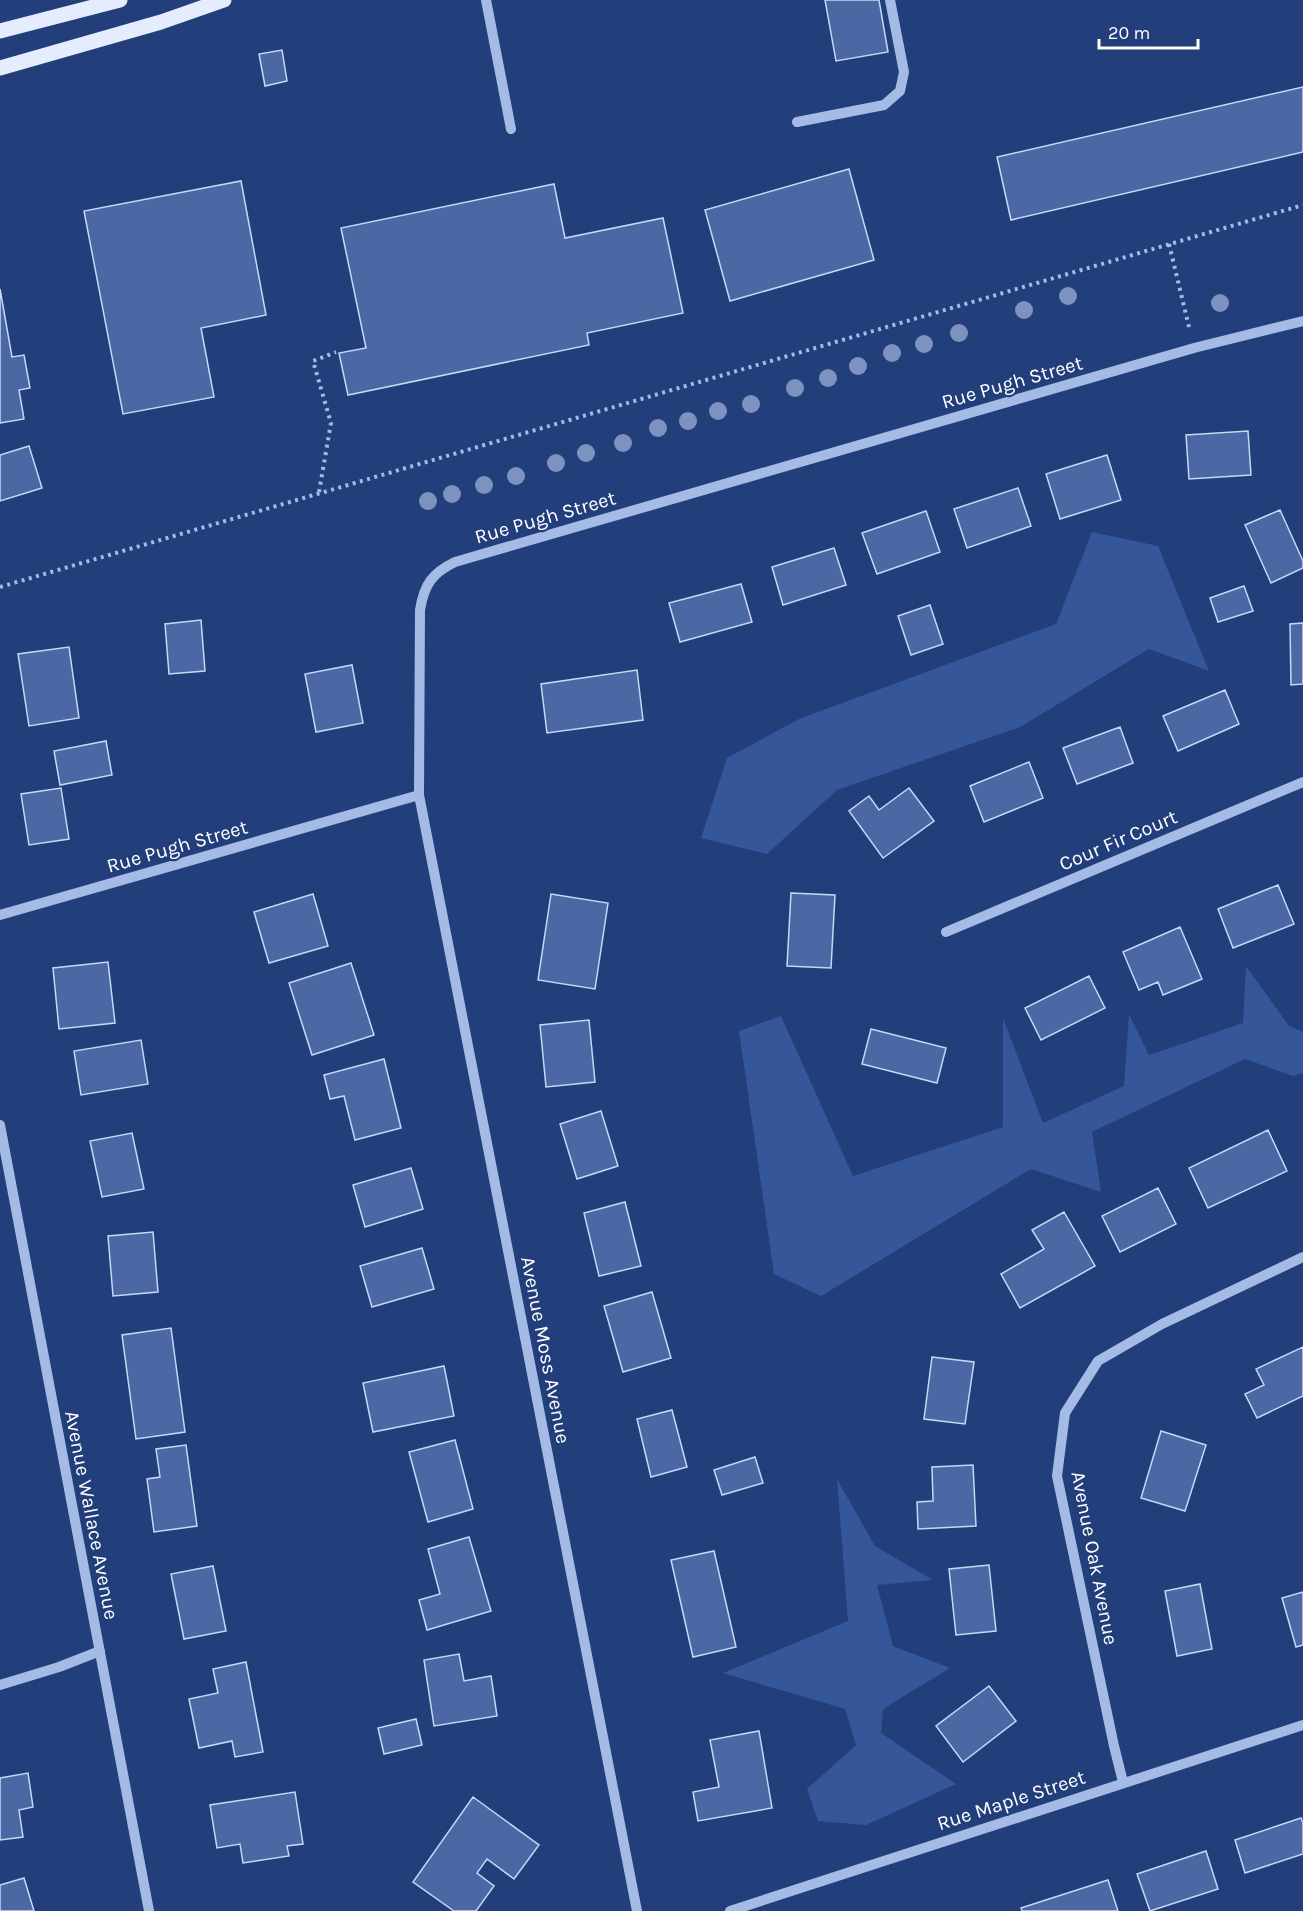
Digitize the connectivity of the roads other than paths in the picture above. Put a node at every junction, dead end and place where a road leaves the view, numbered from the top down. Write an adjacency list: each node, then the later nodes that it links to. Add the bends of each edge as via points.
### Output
1 (120, 0): 5 (main road)
2 (224, 0): 6 (main road)
3 (486, 0): 8 (street)
4 (890, 0): 7 (street, via 904,72 900,91 884,105)
5 (0, 31)
6 (0, 68)
7 (797, 122)
8 (512, 129)
9 (1303, 321): 11 (street, Rue Pugh Street, via 1194,348 444,567 426,585 420,610)
10 (1303, 782): 13 (street, Cour Fir Court)
11 (419, 795): 12 (street, Rue Pugh Street); 21 (street, Avenue Moss Avenue)
12 (0, 915)
13 (946, 932)
14 (0, 1125): 16 (street, Avenue Wallace Avenue)
15 (1303, 1257): 19 (street, Avenue Oak Avenue, via 1162,1324 1098,1361 1065,1413 1058,1476)
16 (100, 1651): 17 (street); 20 (street, Avenue Wallace Avenue)
17 (0, 1685)
18 (1303, 1725): 19 (street, Rue Maple Street)
19 (1123, 1782): 22 (street, Rue Maple Street)
20 (149, 1911)
21 (637, 1911)
22 (730, 1911)

